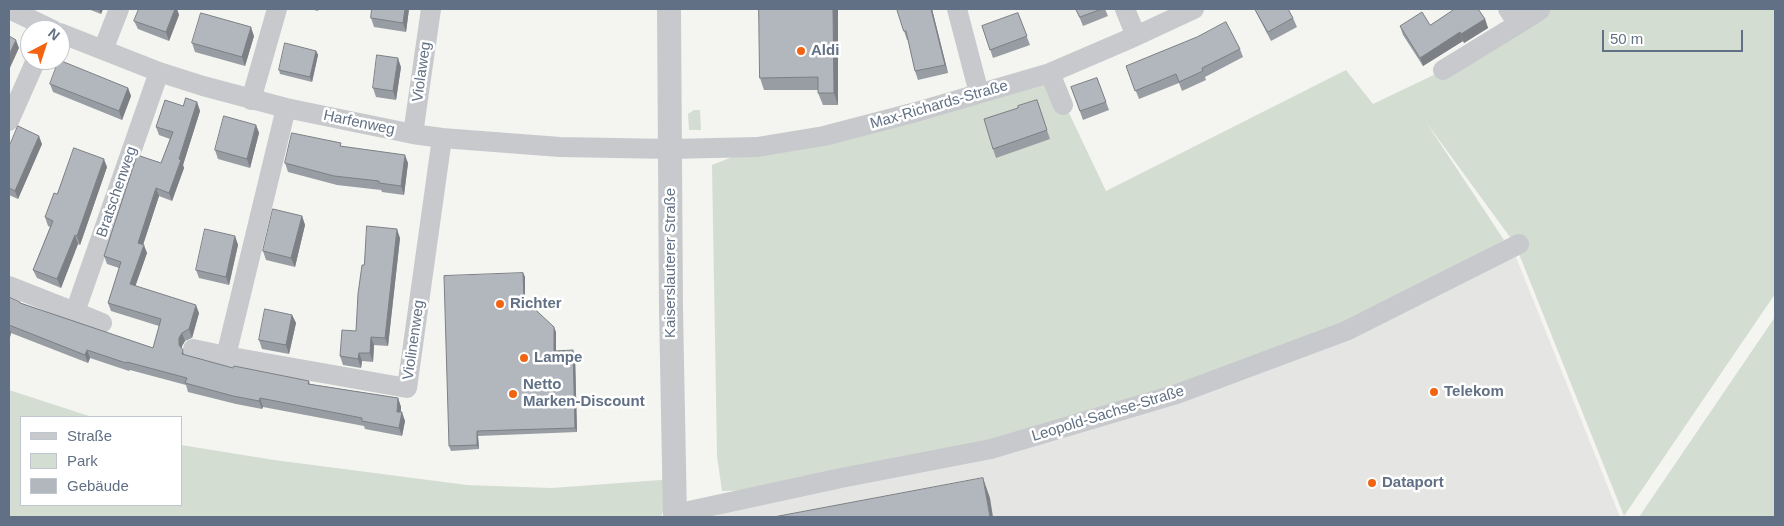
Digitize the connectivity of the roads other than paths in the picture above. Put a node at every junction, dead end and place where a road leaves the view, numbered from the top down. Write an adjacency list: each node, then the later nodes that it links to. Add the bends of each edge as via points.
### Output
1 (9, 9): 11 (street, Harfenweg)
2 (119, 9): 14 (street)
3 (277, 9): 20 (street)
4 (431, 9): 24 (street, Violaweg)
5 (670, 9): 26 (street, Kaiserslauterer Straße)
6 (957, 9): 19 (street)
7 (1125, 9): 12 (street)
8 (1194, 9): 12 (street, Max-Richards-Straße)
9 (1540, 10): 10 (street)
10 (1513, 16): 16 (street)
11 (32, 20)
12 (1136, 36): 18 (street, Max-Richards-Straße)
13 (70, 37): 14 (street, Harfenweg)
14 (103, 50): 17 (street, Harfenweg)
15 (32, 70): 23 (street)
16 (1444, 70)
17 (159, 72): 20 (street, Harfenweg); 29 (street, Bratschenweg)
18 (1050, 73): 19 (street, Max-Richards-Straße); 21 (street)
19 (979, 93): 26 (street, Max-Richards-Straße, via 824,136 757,147)
20 (251, 100): 22 (street, Harfenweg)
21 (1063, 105)
22 (286, 108): 24 (street, Harfenweg); 32 (street)
23 (9, 121)
24 (413, 134): 25 (street, Harfenweg)
25 (442, 138): 26 (street, Harfenweg, via 560,147); 32 (street, Violinenweg, via 407,388)
26 (671, 149): 33 (street, Kaiserslauterer Straße)
27 (1519, 244): 33 (street, Leopold-Sachse-Straße, via 1346,331 1177,394 991,449 841,478)
28 (9, 286): 29 (street)
29 (75, 312): 30 (street)
30 (102, 323)
31 (193, 349): 32 (street, Violinenweg)
32 (226, 356)
33 (675, 516)

